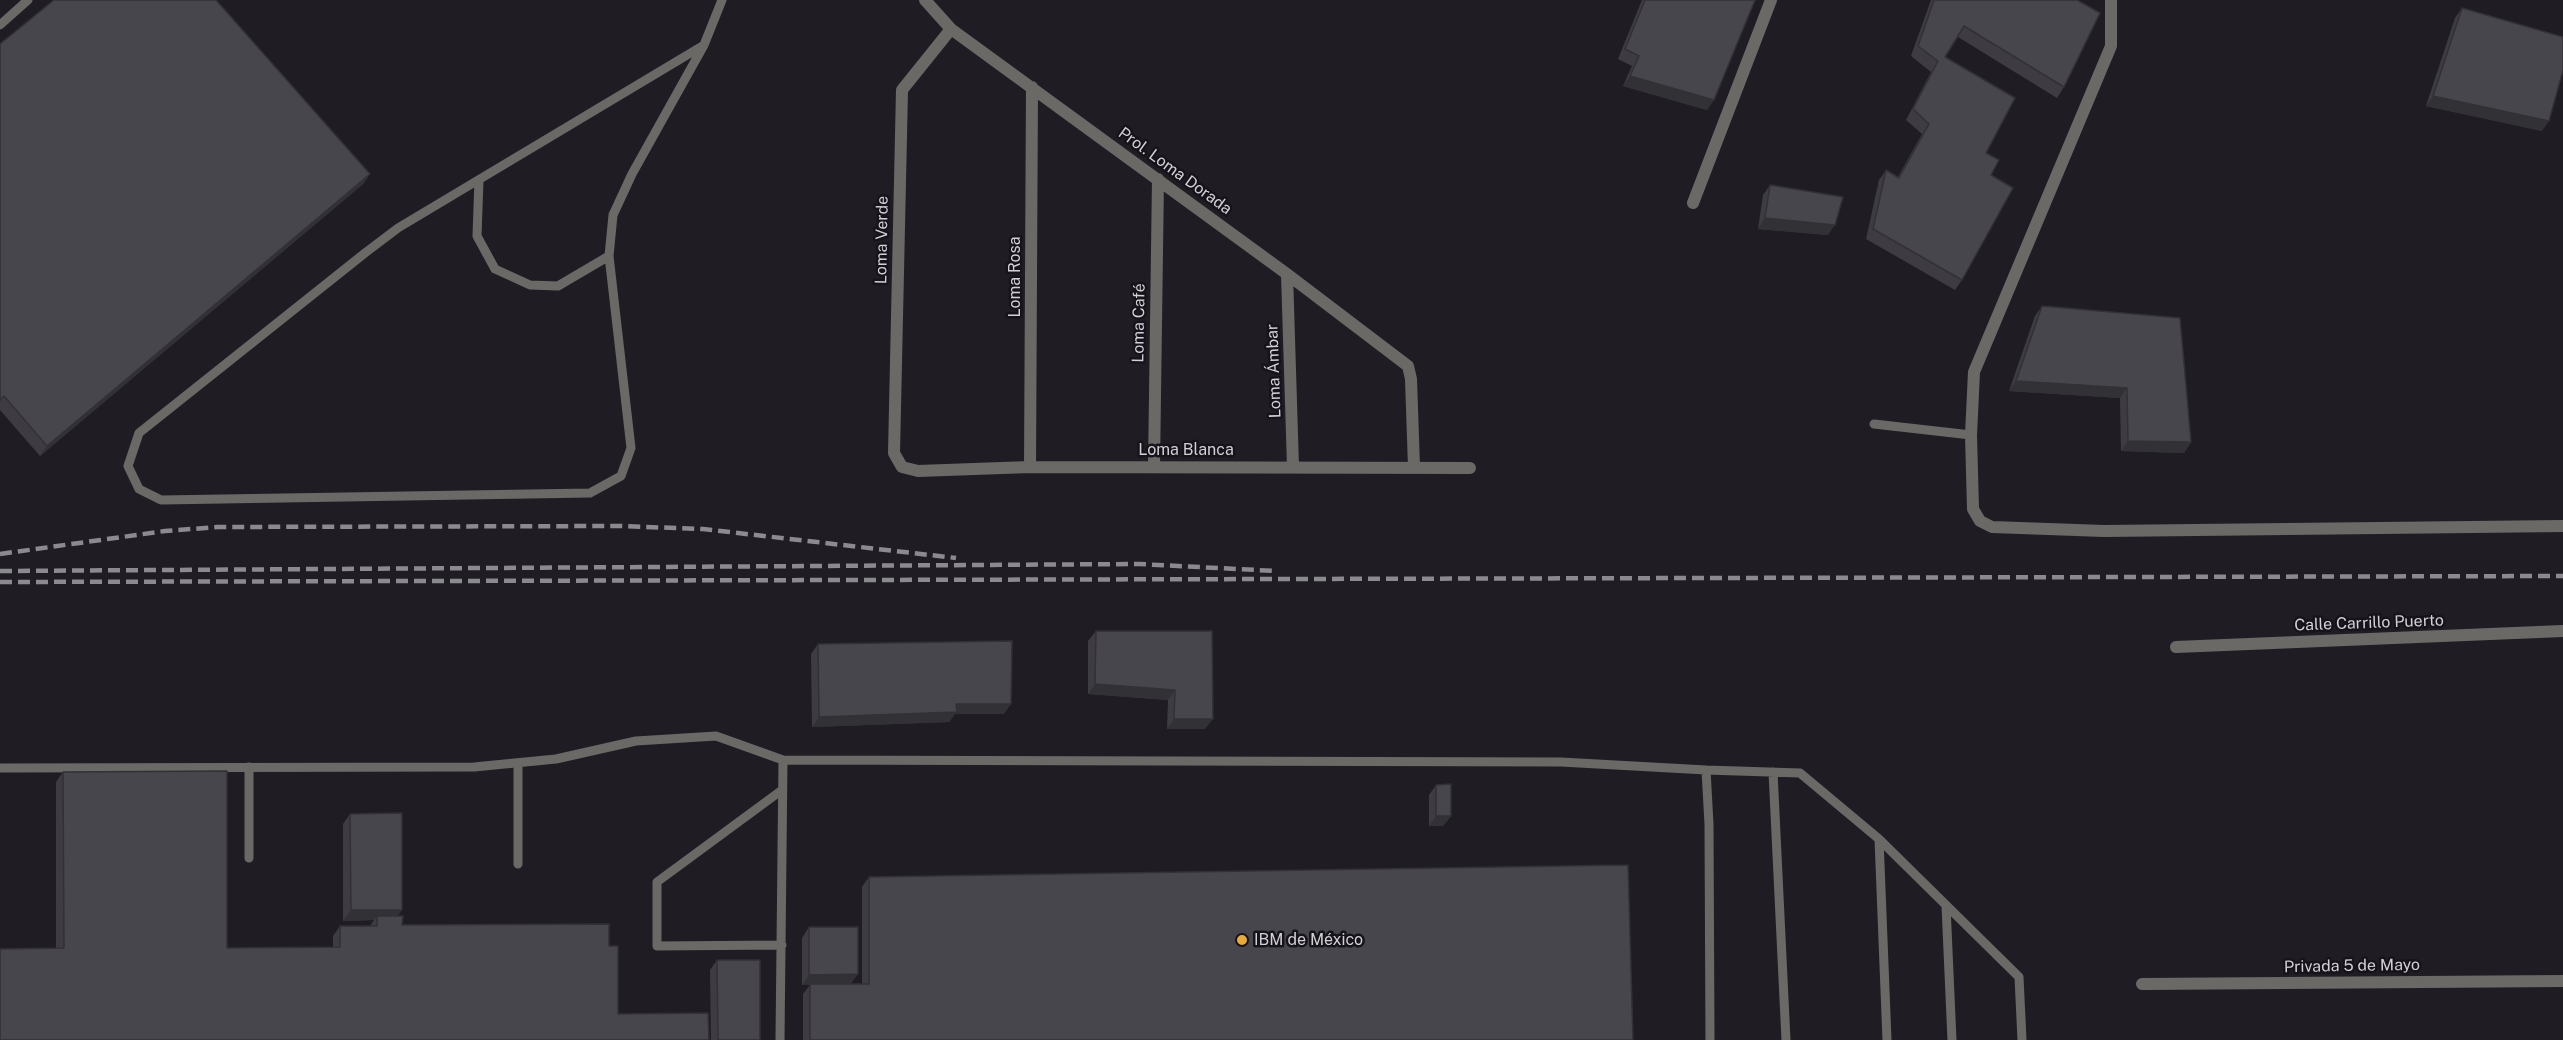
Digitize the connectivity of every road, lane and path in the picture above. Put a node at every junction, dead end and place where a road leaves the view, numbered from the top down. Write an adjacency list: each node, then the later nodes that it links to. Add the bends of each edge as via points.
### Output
1 (28, 0): 6 (lane)
2 (722, 0): 8 (lane)
3 (925, 0): 7 (street, Prol. Loma Dorada)
4 (1771, 0): 12 (street)
5 (2111, 0): 16 (street, via 2111,46 1974,372)
6 (0, 25)
7 (951, 29): 9 (street, Prol. Loma Dorada); 19 (street, Loma Verde, via 902,90 894,453)
8 (704, 45): 11 (lane); 13 (lane, via 613,215)
9 (1032, 87): 10 (street, Prol. Loma Dorada); 17 (street, Loma Rosa)
10 (1158, 179): 14 (street, Prol. Loma Dorada); 18 (street, Loma Café)
11 (479, 180): 13 (lane, via 477,236 495,269 530,285 558,286); 13 (lane, via 398,228 140,433 128,466 139,489 161,500 590,493 621,476 631,448)
12 (1693, 203)
13 (609, 256)
14 (1287, 274): 20 (street, Loma Ámbar); 21 (street, Prol. Loma Dorada, via 1408,366)
15 (1874, 424): 16 (lane)
16 (1971, 435): 23 (street, via 1973,508 1980,521 1992,527 2104,531)
17 (1030, 466): 18 (street, Loma Blanca); 19 (street, Loma Blanca, via 918,471)
18 (1154, 466): 20 (street, Loma Blanca)
19 (902, 467)
20 (1293, 467): 21 (street, Loma Blanca)
21 (1414, 467): 22 (street, Loma Blanca)
22 (1470, 468)
23 (2563, 526)
24 (2563, 632): 25 (street, Calle Carrillo Puerto)
25 (2176, 646)
26 (783, 760): 27 (lane, via 716,736 636,741 556,759); 30 (lane, via 1561,762); 32 (lane)
27 (518, 763): 28 (lane, via 474,767); 35 (lane)
28 (249, 767): 29 (lane); 34 (lane)
29 (0, 768)
30 (1706, 770): 31 (lane); 41 (lane)
31 (1773, 772): 33 (lane, via 1800,773); 42 (lane)
32 (782, 790): 37 (lane); 37 (lane, via 657,882 657,945)
33 (1880, 839): 36 (lane); 43 (lane)
34 (249, 858)
35 (518, 864)
36 (1946, 906): 44 (lane); 45 (lane, via 2019,977)
37 (782, 945): 40 (lane)
38 (2563, 981): 39 (street, Privada 5 de Mayo)
39 (2142, 984)
40 (780, 1040)
41 (1710, 1040)
42 (1786, 1040)
43 (1887, 1040)
44 (1952, 1040)
45 (2022, 1040)

